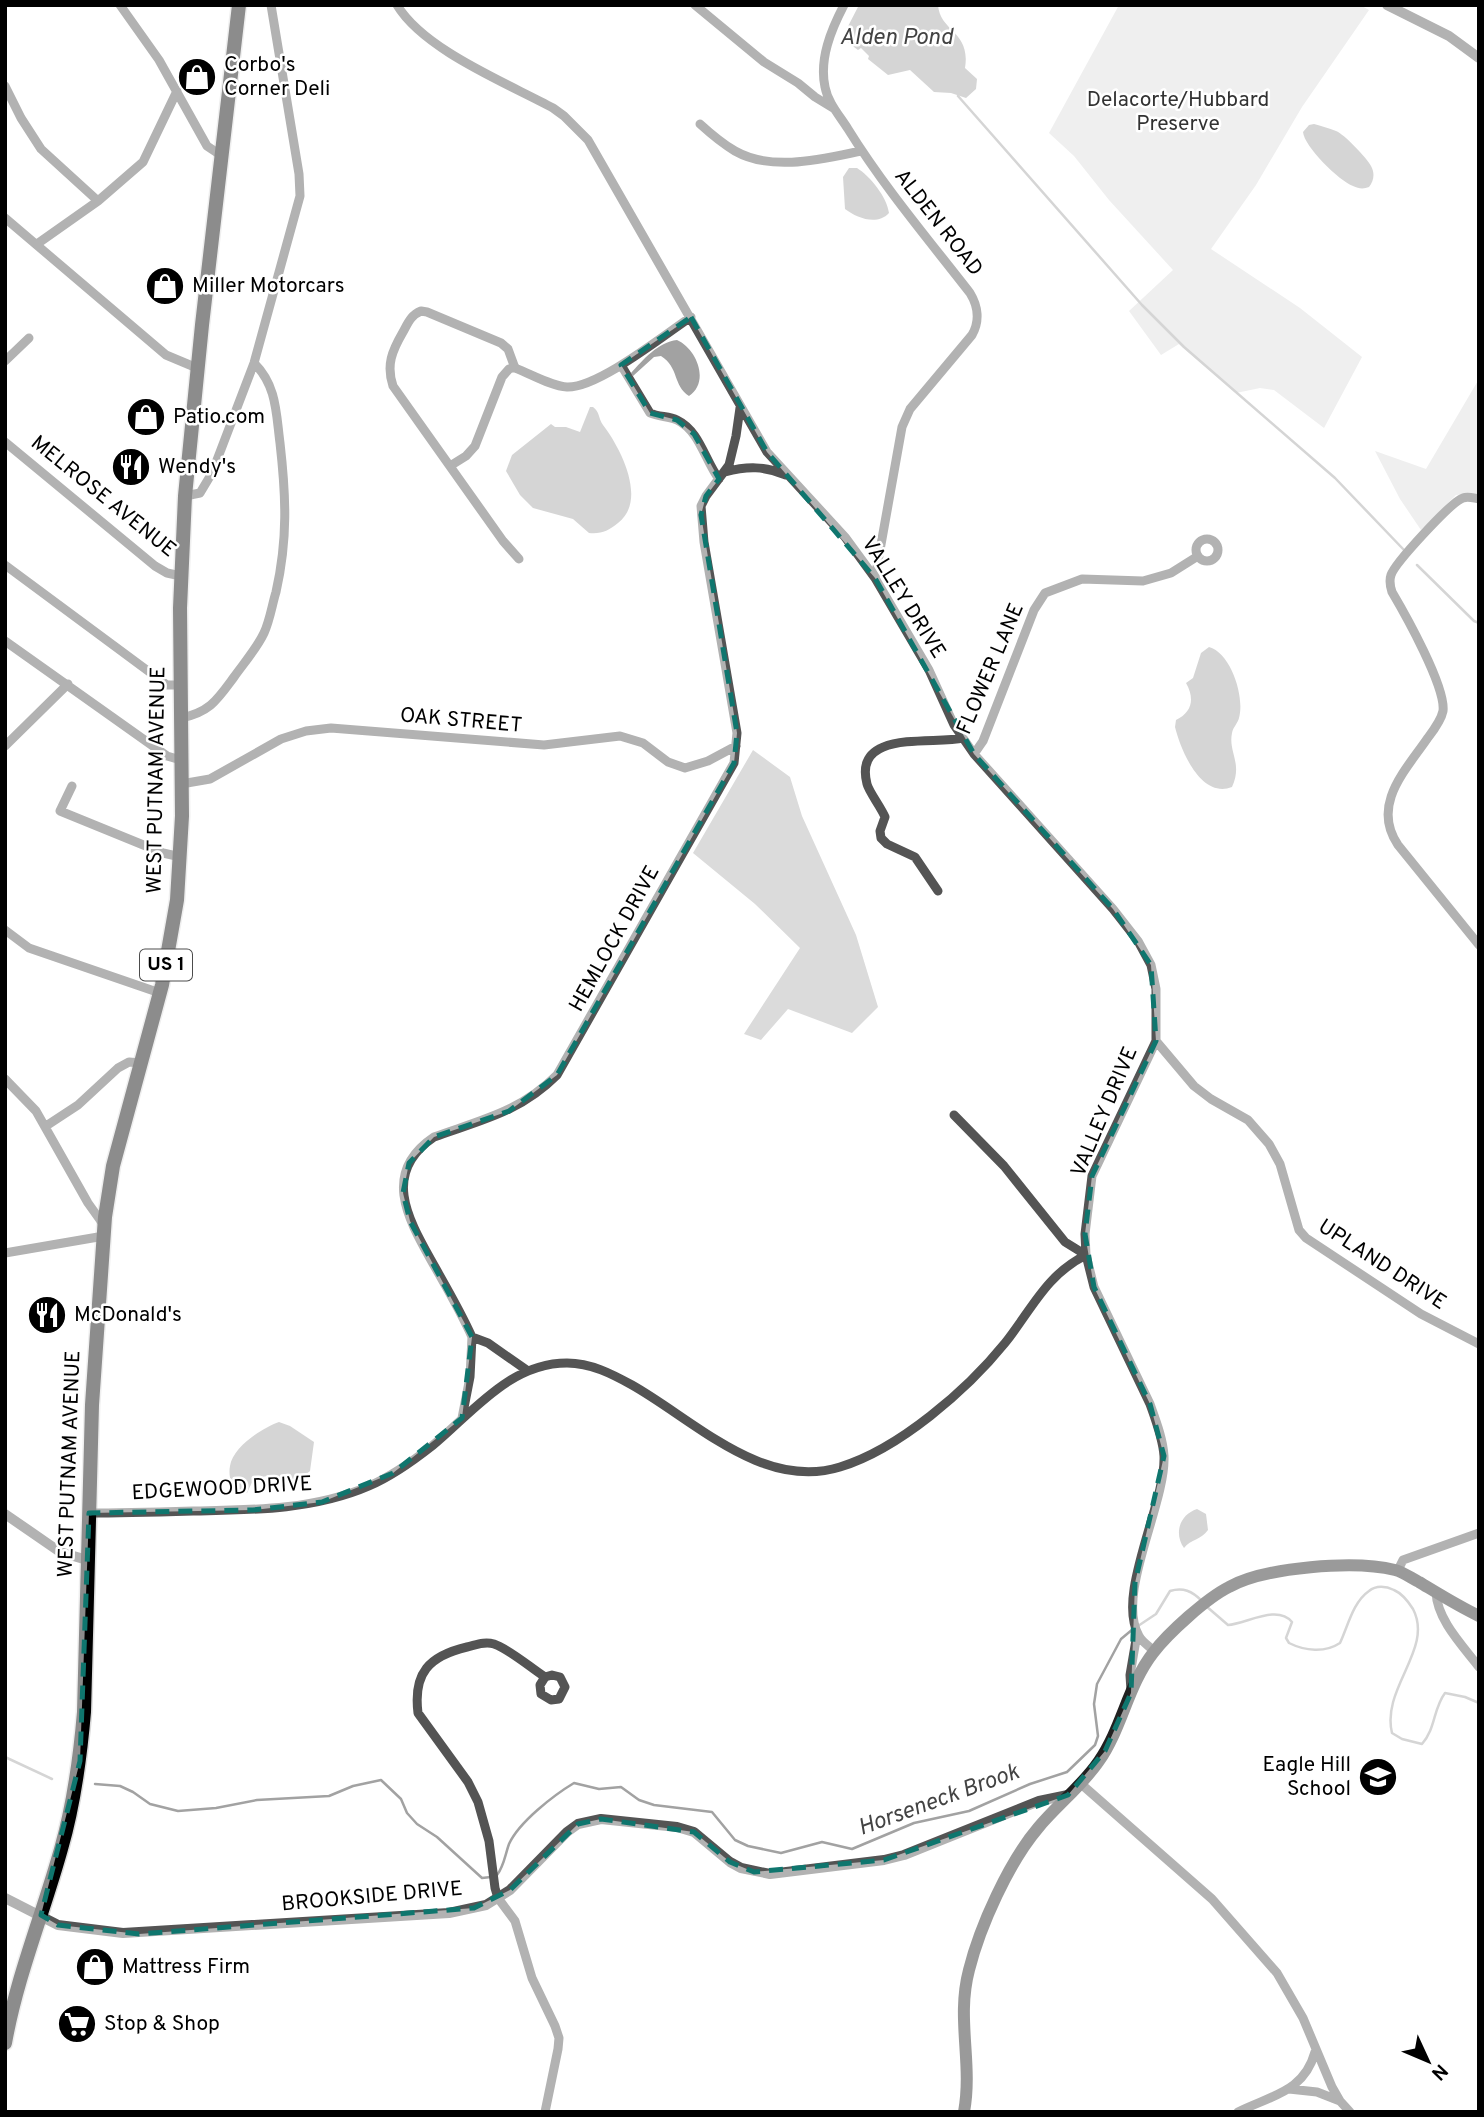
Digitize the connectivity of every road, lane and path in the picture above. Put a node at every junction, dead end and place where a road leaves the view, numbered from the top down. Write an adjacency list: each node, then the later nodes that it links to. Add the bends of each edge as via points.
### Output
1 (120, 5): 10 (street)
2 (239, 5): 14 (main road, WEST PUTNAM AVENUE / US 1)
3 (271, 5): 21 (street, via 300,197)
4 (397, 5): 18 (street, VALLEY DRIVE, via 423,36 553,108 576,127 601,159)
5 (695, 5): 11 (street, via 764,62)
6 (844, 5): 11 (street, ALDEN ROAD, via 824,58 825,90)
7 (1387, 5): 8 (street, via 1449,36)
8 (1479, 58)
9 (5, 86): 15 (street, via 41,149)
10 (177, 91): 14 (street, via 207,146); 15 (street, via 143,162)
11 (834, 109): 13 (street, ALDEN ROAD)
12 (701, 124): 13 (street, via 737,152 767,162)
13 (861, 151): 36 (street, ALDEN ROAD, via 970,293 978,312 976,329 910,409 902,427)
14 (222, 156): 24 (main road, WEST PUTNAM AVENUE / US 1)
15 (98, 201): 17 (street)
16 (5, 218): 17 (street)
17 (37, 244): 24 (street, via 166,355)
18 (691, 317): 22 (street); 25 (street, VALLEY DRIVE)
19 (29, 338): 20 (street)
20 (5, 361)
21 (254, 363): 30 (street, via 208,482 200,493); 40 (street, via 268,379 275,398 286,494 286,535 278,583 263,635 239,670 206,709)
22 (621, 366): 23 (street, via 579,386 565,387); 28 (street, via 650,413 677,420 694,434 710,468)
23 (515, 367): 27 (street, via 502,377 475,446); 27 (street, via 501,343 427,312 412,316 391,353 390,375 393,386)
24 (197, 368): 30 (main road, WEST PUTNAM AVENUE / US 1)
25 (740, 406): 28 (street, HEMLOCK DRIVE, via 736,436); 29 (street, VALLEY DRIVE, via 767,452)
26 (5, 442): 35 (street, MELROSE AVENUE, via 155,566)
27 (450, 466): 33 (street)
28 (722, 476): 29 (street, via 758,467); 43 (street, HEMLOCK DRIVE, via 706,496 701,515)
29 (788, 476): 36 (street, VALLEY DRIVE, via 845,537)
30 (185, 496): 35 (main road, WEST PUTNAM AVENUE / US 1)
31 (1479, 499): 51 (street, via 1463,497 1453,503 1391,575 1392,592 1436,681 1443,711 1391,793 1388,811 1393,838)
32 (1198, 556): 44 (street, FLOWER LANE, via 1171,573 1143,581 1082,579 1045,593)
33 (519, 559)
34 (5, 565): 39 (street, via 167,685)
35 (181, 576): 39 (main road, WEST PUTNAM AVENUE / US 1)
36 (875, 578): 41 (street, VALLEY DRIVE)
37 (5, 641): 38 (street)
38 (68, 684): 42 (street); 45 (street, via 167,756)
39 (181, 685): 40 (main road, WEST PUTNAM AVENUE / US 1)
40 (181, 718): 45 (main road, WEST PUTNAM AVENUE / US 1)
41 (963, 738): 44 (street, VALLEY DRIVE); 49 (street, via 894,742 873,752 866,767 867,787 885,817 881,838 915,857)
42 (5, 746)
43 (736, 746): 46 (street, OAK STREET, via 685,768 667,762 643,743 620,736 544,745 331,728 281,740 210,779); 61 (street, HEMLOCK DRIVE, via 726,779 557,1075 509,1111 434,1138 415,1152 409,1163 403,1192 410,1221)
44 (974, 754): 53 (street, VALLEY DRIVE, via 1138,941 1151,965 1156,989)
45 (181, 760): 46 (main road, WEST PUTNAM AVENUE / US 1)
46 (181, 784): 48 (main road, WEST PUTNAM AVENUE / US 1)
47 (72, 786): 48 (street, via 61,811)
48 (181, 857): 52 (main road, WEST PUTNAM AVENUE / US 1)
49 (938, 891)
50 (5, 930): 52 (street, via 29,948)
51 (1479, 945)
52 (160, 993): 54 (main road, WEST PUTNAM AVENUE / US 1)
53 (1156, 1041): 60 (street, VALLEY DRIVE, via 1092,1176); 62 (street, UPLAND DRIVE, via 1194,1086 1248,1120 1269,1144 1280,1164 1298,1230 1306,1238 1421,1314)
54 (141, 1062): 57 (street, via 118,1068 78,1105); 58 (main road, WEST PUTNAM AVENUE / US 1, via 113,1166)
55 (5, 1079): 57 (street)
56 (954, 1115): 60 (street, via 1004,1166 1065,1242)
57 (46, 1126): 58 (street)
58 (104, 1231): 59 (street); 65 (main road, WEST PUTNAM AVENUE / US 1)
59 (5, 1253)
60 (1086, 1255): 63 (street, EDGEWOOD DRIVE, via 1047,1283 1005,1342 956,1395 875,1451 828,1470 782,1469 752,1459 630,1384 586,1365 555,1364); 72 (street, VALLEY DRIVE, via 1094,1287 1157,1424 1164,1456 1135,1583)
61 (472, 1336): 63 (street); 64 (street)
62 (1479, 1344)
63 (528, 1371): 64 (street, EDGEWOOD DRIVE, via 505,1383)
64 (462, 1419): 65 (street, EDGEWOOD DRIVE, via 393,1473 333,1499 253,1510)
65 (89, 1513): 68 (main road, WEST PUTNAM AVENUE / US 1)
66 (5, 1514): 68 (street, via 60,1552)
67 (1479, 1533): 69 (street, via 1403,1560)
68 (87, 1560): 81 (main road, WEST PUTNAM AVENUE / US 1, via 80,1761)
69 (1398, 1570): 70 (main road); 73 (main road, via 1346,1565 1246,1580 1210,1598)
70 (1436, 1592): 71 (main road); 74 (street, via 1436,1603 1450,1628)
71 (1479, 1616)
72 (1136, 1628): 73 (street); 76 (street, VALLEY DRIVE)
73 (1154, 1651): 76 (main road)
74 (1479, 1667)
75 (545, 1677): 79 (street, via 502,1648 481,1643 442,1655 419,1679 418,1713 478,1802)
76 (1131, 1693): 77 (main road, via 1105,1751)
77 (1080, 1783): 78 (main road); 83 (street, via 1212,1899 1240,1930 1284,1983)
78 (1068, 1794): 79 (street, BROOKSIDE DRIVE, via 1039,1801 904,1855 770,1874 730,1862 694,1832 601,1819 578,1824 518,1883); 87 (main road, via 1020,1852 1000,1889 970,1967 962,2017 967,2061)
79 (496, 1893): 81 (street, BROOKSIDE DRIVE, via 474,1908 449,1913 139,1934 58,1925); 86 (street, via 515,1921 532,1978 559,2038)
80 (5, 1898): 81 (street, BROOKSIDE DRIVE)
81 (41, 1915): 82 (main road, WEST PUTNAM AVENUE / US 1, via 19,1980)
82 (5, 2043)
83 (1315, 2052): 84 (street, via 1306,2073); 85 (street)
84 (1289, 2089): 85 (street); 88 (street)
85 (1340, 2101): 89 (street)
86 (545, 2112)
87 (964, 2112)
88 (1238, 2112)
89 (1350, 2112)

